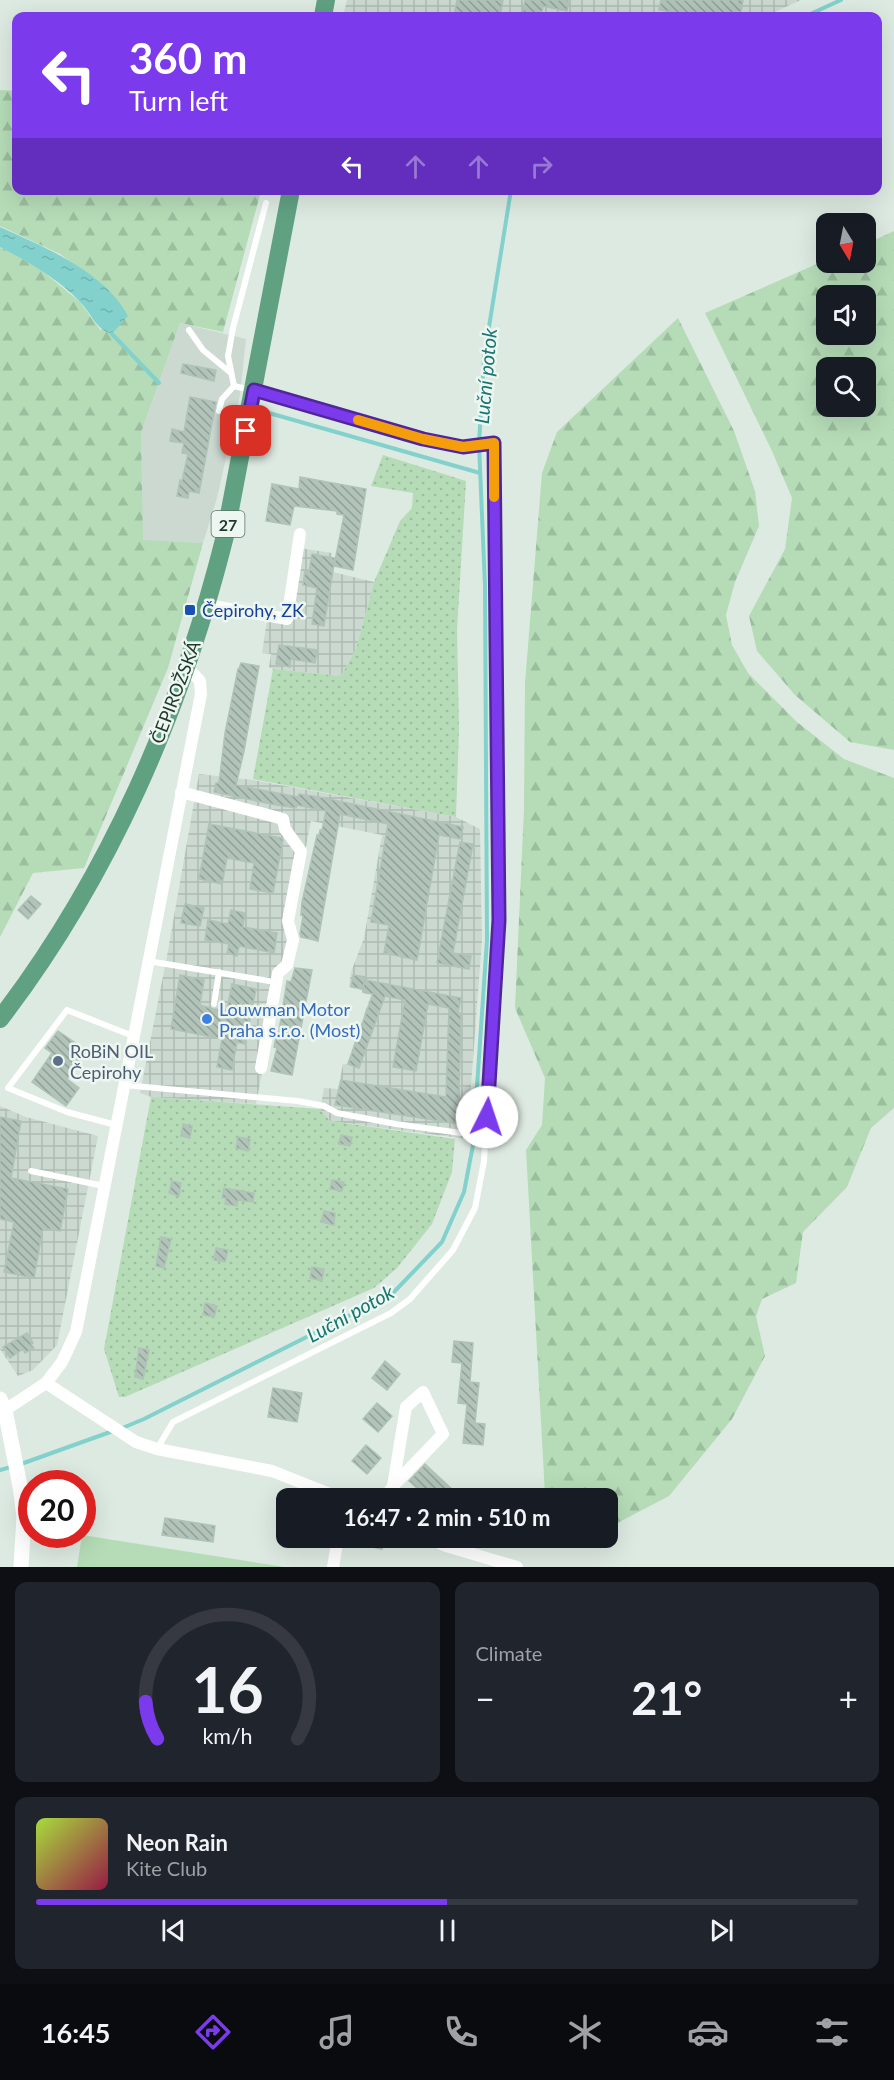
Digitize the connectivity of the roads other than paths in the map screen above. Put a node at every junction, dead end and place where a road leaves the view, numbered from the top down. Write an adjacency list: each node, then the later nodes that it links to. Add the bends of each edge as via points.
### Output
1 (290, 195): 6 (main road, ČEPIROŽSKÁ / 27)
2 (266, 203): 4 (lane, via 228,356)
3 (189, 330): 4 (lane, via 203,350)
4 (232, 373): 5 (lane)
5 (234, 386): 6 (lane); 7 (lane, via 222,399)
6 (254, 390): 8 (street, via 423,439 463,447); 10 (main road, ČEPIROŽSKÁ / 27)
7 (219, 411)
8 (494, 443): 27 (lane, via 499,920 484,1161 475,1208 453,1250 410,1299 369,1325 173,1422)
9 (300, 534): 10 (street, via 287,619)
10 (207, 605): 11 (main road, ČEPIROŽSKÁ / 27)
11 (187, 667): 12 (street, via 200,681 201,694); 17 (main road, ČEPIROŽSKÁ / 27, via 112,842 85,892)
12 (181, 792): 13 (street); 19 (street, via 283,819 285,829 301,851 288,921 293,940 287,965 278,973)
13 (147, 961): 14 (lane); 18 (street)
14 (219, 972): 15 (lane); 16 (lane)
15 (269, 981)
16 (214, 1004)
17 (2, 1017)
18 (133, 1036): 20 (street); 21 (lane, via 67,1010 8,1089 67,1112)
19 (261, 1068)
20 (123, 1085): 21 (street); 22 (lane, via 298,1101 337,1113)
21 (116, 1125): 24 (street)
22 (461, 1133)
23 (31, 1171): 24 (lane)
24 (104, 1186): 25 (street, via 76,1332 62,1362)
25 (46, 1383): 26 (street); 27 (street, via 136,1442)
26 (3, 1404): 32 (street, via 24,1517)
27 (157, 1449): 29 (street, via 272,1471)
28 (393, 1486): 28 (street, via 443,1434 423,1392 406,1407)
29 (315, 1488)
30 (336, 1548): 33 (street)
31 (453, 1548): 34 (street)
32 (21, 1567)
33 (333, 1567)
34 (517, 1567)

